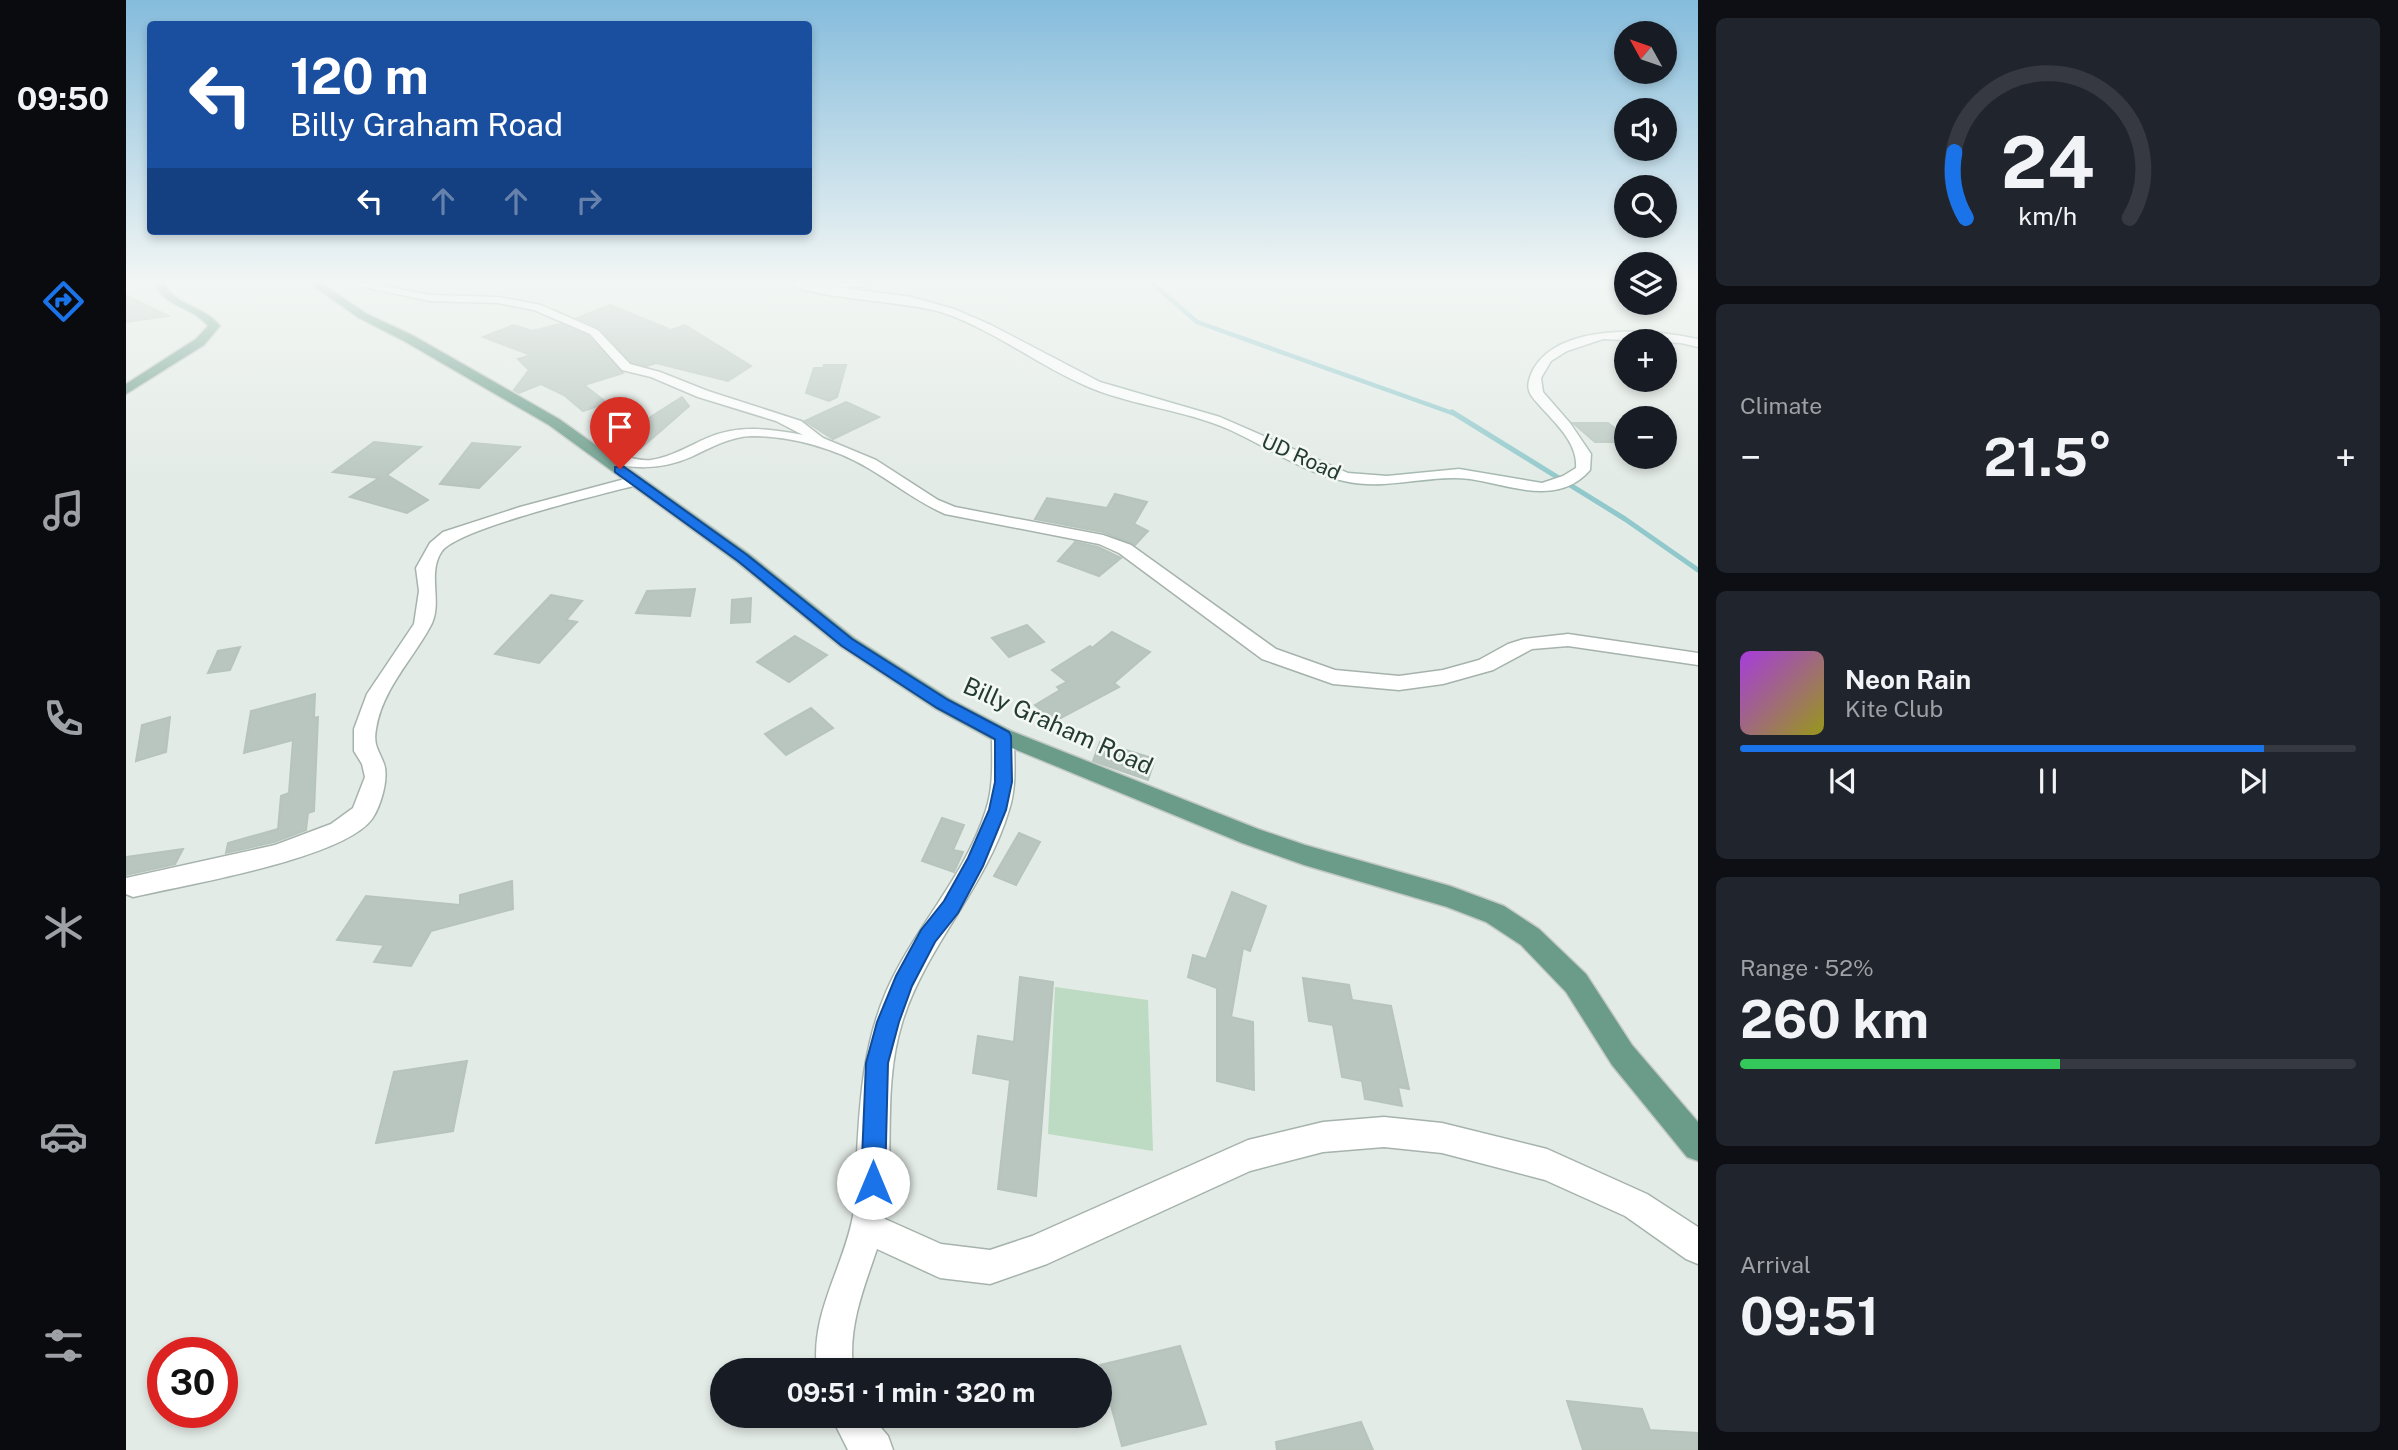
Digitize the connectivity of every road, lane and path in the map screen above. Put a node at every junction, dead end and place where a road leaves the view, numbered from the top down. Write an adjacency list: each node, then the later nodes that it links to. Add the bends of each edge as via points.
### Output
1 (187, 351): 6 (main road)
2 (430, 351): 8 (main road, Billy Graham Road, via 554,422)
3 (611, 351): 7 (street, via 626,367 647,369 701,393 781,419)
4 (1027, 351): 5 (street, UD Road, via 1096,386 1219,421 1336,475 1382,481 1446,473 1546,489 1567,483 1583,470 1584,454 1536,393 1535,378 1546,359)
5 (1559, 351)
6 (126, 390)
7 (818, 441): 8 (street, via 757,431 734,434 649,465); 10 (street, via 871,463 951,511 1103,540 1125,549 1269,654 1333,677 1399,683 1443,677 1486,665 1531,643 1568,640)
8 (603, 457): 9 (main road, Billy Graham Road)
9 (636, 481): 11 (main road, Billy Graham Road, via 743,558 847,642 943,704); 12 (street, via 526,510 449,536 436,547 425,568 428,591 423,624 377,694 365,729 365,751 376,778 363,814 340,831 276,855)
10 (1698, 659)
11 (1003, 736): 13 (main road, Billy Graham Road, via 1250,836 1495,914 1530,937 1576,983 1622,1055); 14 (street, via 998,810 951,907 928,936 904,982 888,1022 877,1063 874,1198)
12 (133, 886)
13 (1698, 1146)
14 (867, 1228): 15 (street, via 940,1261 990,1267 1035,1252 1248,1156 1323,1137 1384,1132 1442,1138 1547,1165 1636,1205); 16 (street, via 841,1302)
15 (1698, 1247)
16 (835, 1358)
17 (857, 1428): 18 (street)
18 (874, 1450)

